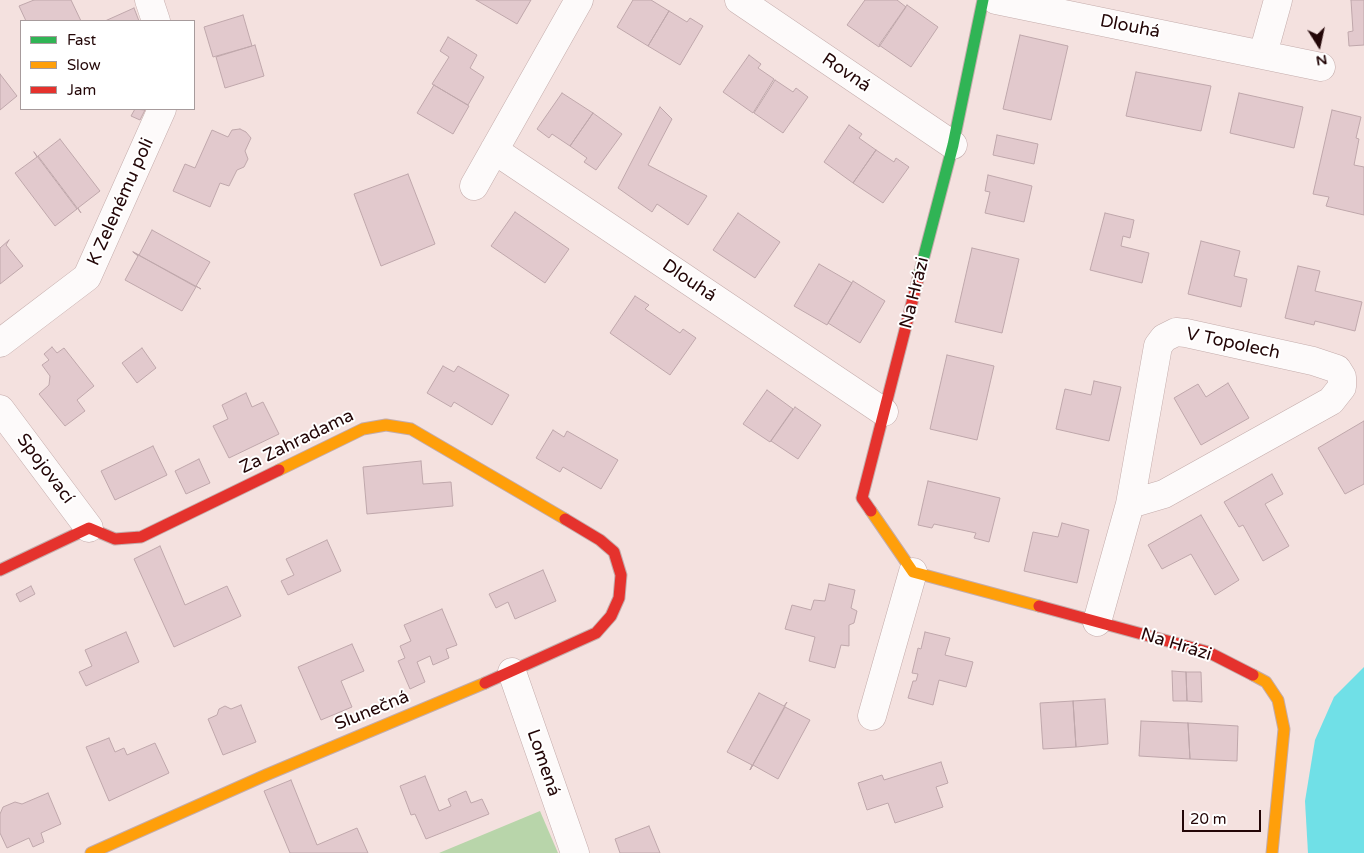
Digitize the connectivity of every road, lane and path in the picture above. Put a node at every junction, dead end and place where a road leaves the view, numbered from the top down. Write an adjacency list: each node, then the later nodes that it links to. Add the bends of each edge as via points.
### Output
1 (149, 0): 7 (street)
2 (579, 0): 12 (street)
3 (739, 0): 11 (street, Rovná)
4 (983, 0): 11 (street, Na Hrázi)
5 (996, 0): 8 (street, Dlouhá)
6 (1278, 0): 8 (street)
7 (156, 20)
8 (1263, 54): 9 (street, Dlouhá)
9 (1321, 67)
10 (162, 110): 14 (street, K Zelenému poli, via 87,277)
11 (953, 145): 17 (street, Na Hrázi)
12 (494, 150): 13 (street); 17 (street, Dlouhá)
13 (474, 186)
14 (0, 343)
15 (1354, 375): 18 (street, V Topolech, via 1336,396 1315,410 1164,494); 18 (street, V Topolech, via 1313,361 1186,333 1176,332 1164,338 1158,346)
16 (0, 409): 19 (street, Spojovací)
17 (884, 412): 22 (street, Na Hrázi, via 862,498)
18 (1130, 504): 23 (street, V Topolech)
19 (89, 528): 20 (street, Za Zahradama, via 115,540 141,537 363,429 397,425 424,436 600,540 614,552); 21 (street)
20 (618, 564): 24 (street, Slunečná, via 621,586 604,625 596,633)
21 (0, 570)
22 (913, 572): 23 (street, Na Hrázi); 25 (street)
23 (1097, 622): 28 (street, Na Hrázi, via 1208,652 1266,682 1278,700 1284,730)
24 (512, 672): 26 (street, Slunečná, via 266,775); 27 (street, Lomená)
25 (872, 716)
26 (91, 853)
27 (575, 853)
28 (1272, 853)

